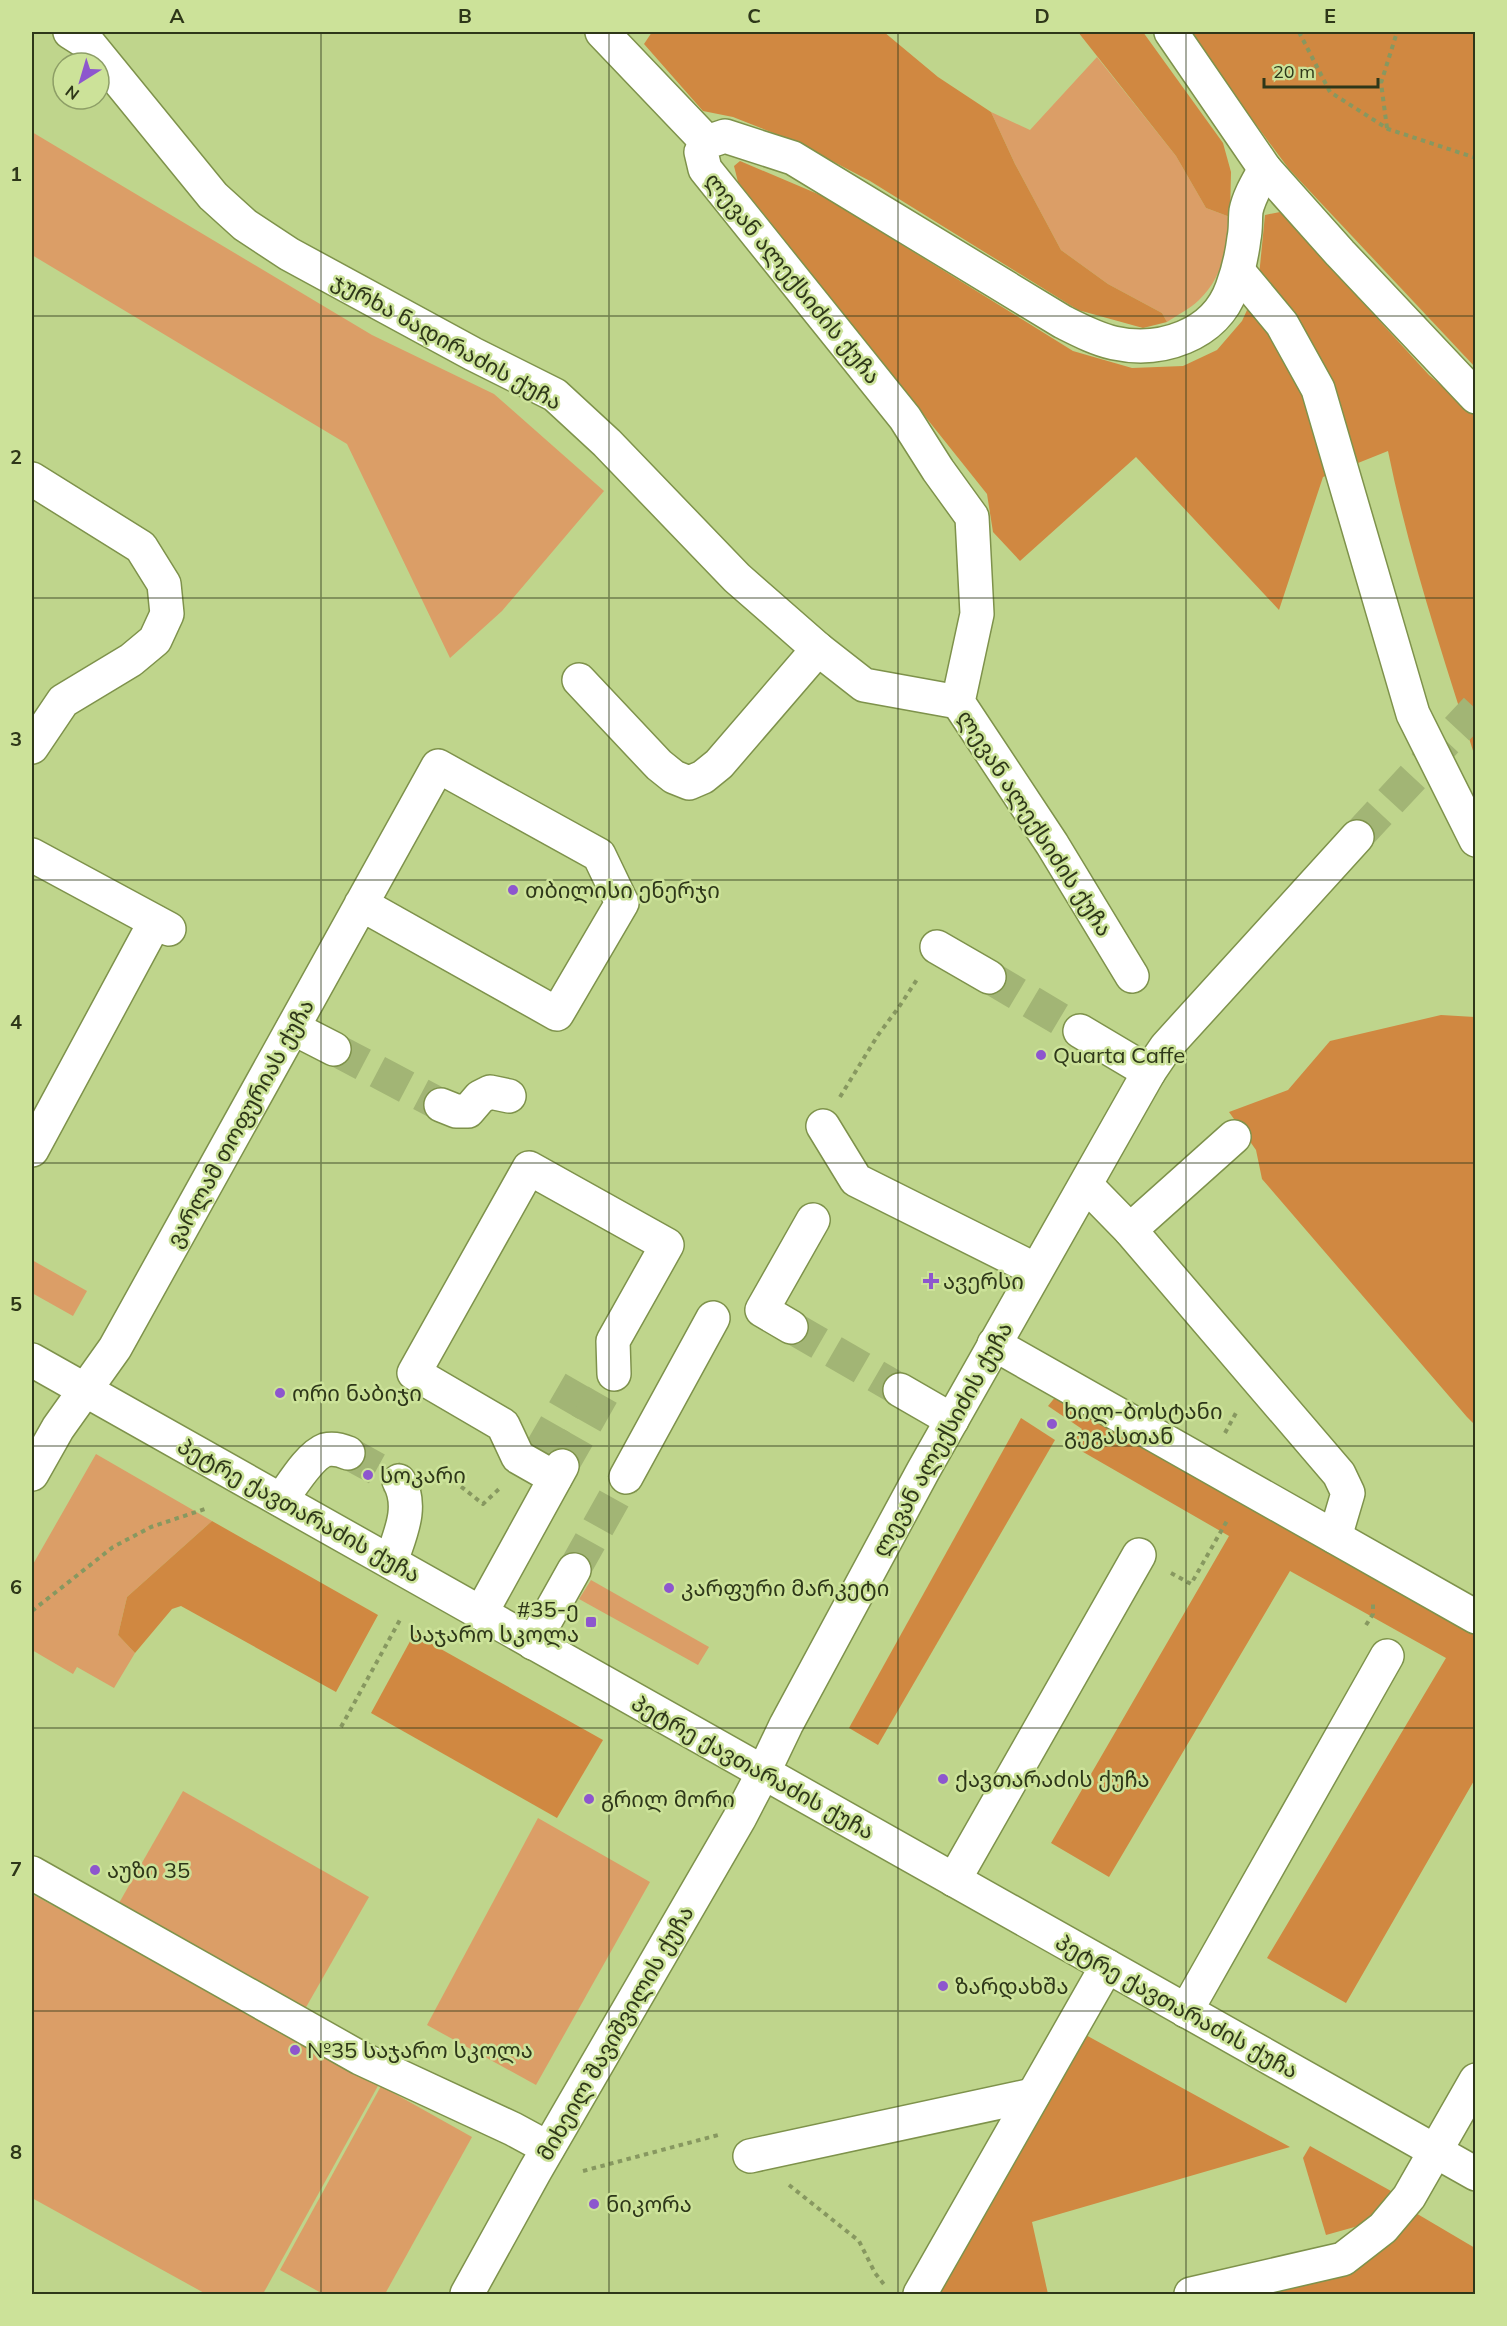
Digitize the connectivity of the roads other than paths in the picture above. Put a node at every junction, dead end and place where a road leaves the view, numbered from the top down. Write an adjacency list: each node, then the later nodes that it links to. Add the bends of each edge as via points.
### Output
1 (70, 32): 9 (street, ჯურხა ნადირაძის ქუჩა, via 89,44 213,196 245,225 290,254 555,395 607,443 737,578)
2 (602, 32): 4 (street)
3 (1171, 32): 5 (street)
4 (707, 142): 6 (street, ლევან ალექსიძის ქუჩა, via 725,136 793,158 1063,322 1113,343 1165,344 1188,336 1207,324 1220,309); 11 (street, ლევან ალექსიძის ქუჩა, via 701,152 705,169 905,418 972,517 977,614)
5 (1265, 169): 6 (street, ლევან ალექსიძის ქუჩა, via 1246,209); 7 (street)
6 (1238, 271): 14 (street, via 1282,324 1318,389 1413,714)
7 (1476, 397)
8 (32, 479): 12 (street, via 141,547 164,584 167,614 155,640 131,660 63,701)
9 (818, 649): 10 (street, via 719,764 689,783 659,765); 11 (street, ჯურხა ნადირაძის ქუჩა, via 864,685)
10 (579, 680)
11 (958, 702): 18 (street, ლევან ალექსიძის ქუჩა, via 1052,844)
12 (32, 747)
13 (1357, 837): 23 (street, ლევან ალექსიძის ქუჩა)
14 (1476, 840)
15 (32, 855): 28 (street, via 162,925)
16 (361, 904): 16 (street, ვარლამ თოფურიას ქუჩა, via 438,766 599,855 622,903 557,1014); 20 (street, ვარლამ თოფურიას ქუჩა)
17 (937, 947): 19 (street)
18 (1132, 976)
19 (989, 977)
20 (293, 1028): 22 (street); 38 (street, ვარლამ თოფურიას ქუჩა, via 115,1348)
21 (1080, 1031): 23 (street)
22 (334, 1049)
23 (1157, 1060): 29 (street, ლევან ალექსიძის ქუჩა)
24 (509, 1096): 25 (street, via 490,1092 468,1111 456,1112)
25 (441, 1104)
26 (823, 1126): 32 (street, via 856,1180)
27 (1234, 1137): 31 (street)
28 (32, 1150)
29 (1086, 1185): 31 (street); 32 (street, ლევან ალექსიძის ქუჩა)
30 (813, 1220): 34 (street, via 762,1310)
31 (1130, 1230): 46 (street, via 1339,1474 1348,1493)
32 (1036, 1270): 35 (street, ლევან ალექსიძის ქუჩა)
33 (713, 1318): 43 (street)
34 (791, 1327)
35 (994, 1344): 40 (street, ლევან ალექსიძის ქუჩა); 46 (street)
36 (32, 1360): 38 (street, პეტრე ქავთარაძის ქუჩა)
37 (614, 1374): 50 (street, via 613,1341 667,1245 529,1168 414,1373 503,1425 518,1457 547,1466)
38 (84, 1389): 42 (street, ვარლამ თოფურიას ქუჩა); 45 (street, პეტრე ქავთარაძის ქუჩა)
39 (900, 1390): 40 (street)
40 (952, 1420): 54 (street, ლევან ალექსიძის ქუჩა)
41 (348, 1453): 45 (street, via 325,1450 314,1457)
42 (32, 1474)
43 (626, 1477)
44 (399, 1481): 48 (street, via 407,1510)
45 (281, 1500): 48 (street, პეტრე ქავთარაძის ქუჩა)
46 (1335, 1537): 51 (street)
47 (1138, 1555): 56 (street)
48 (391, 1562): 50 (street, პეტრე ქავთარაძის ქუჩა)
49 (574, 1570): 52 (street)
50 (481, 1613): 52 (street, პეტრე ქავთარაძის ქუჩა)
51 (1476, 1617)
52 (533, 1643): 54 (street, პეტრე ქავთარაძის ქუჩა)
53 (1387, 1656): 58 (street)
54 (763, 1773): 56 (street, პეტრე ქავთარაძის ქუჩა); 61 (street, მიხეილ შავიშვილის ქუჩა)
55 (32, 1873): 61 (street, via 360,2058)
56 (954, 1880): 57 (street, პეტრე ქავთარაძის ქუჩა)
57 (1107, 1966): 58 (street, პეტრე ქავთარაძის ქუჩა); 60 (street)
58 (1186, 2011): 62 (street, პეტრე ქავთარაძის ქუჩა)
59 (1476, 2080): 62 (street)
60 (1033, 2095): 63 (street); 65 (street)
61 (548, 2148): 66 (street, მიხეილ შავიშვილის ქუჩა)
62 (1436, 2151): 64 (street, პეტრე ქავთარაძის ქუჩა); 67 (street, via 1409,2197 1383,2228 1343,2259)
63 (750, 2156)
64 (1476, 2174)
65 (929, 2292)
66 (467, 2295)
67 (1191, 2295)

